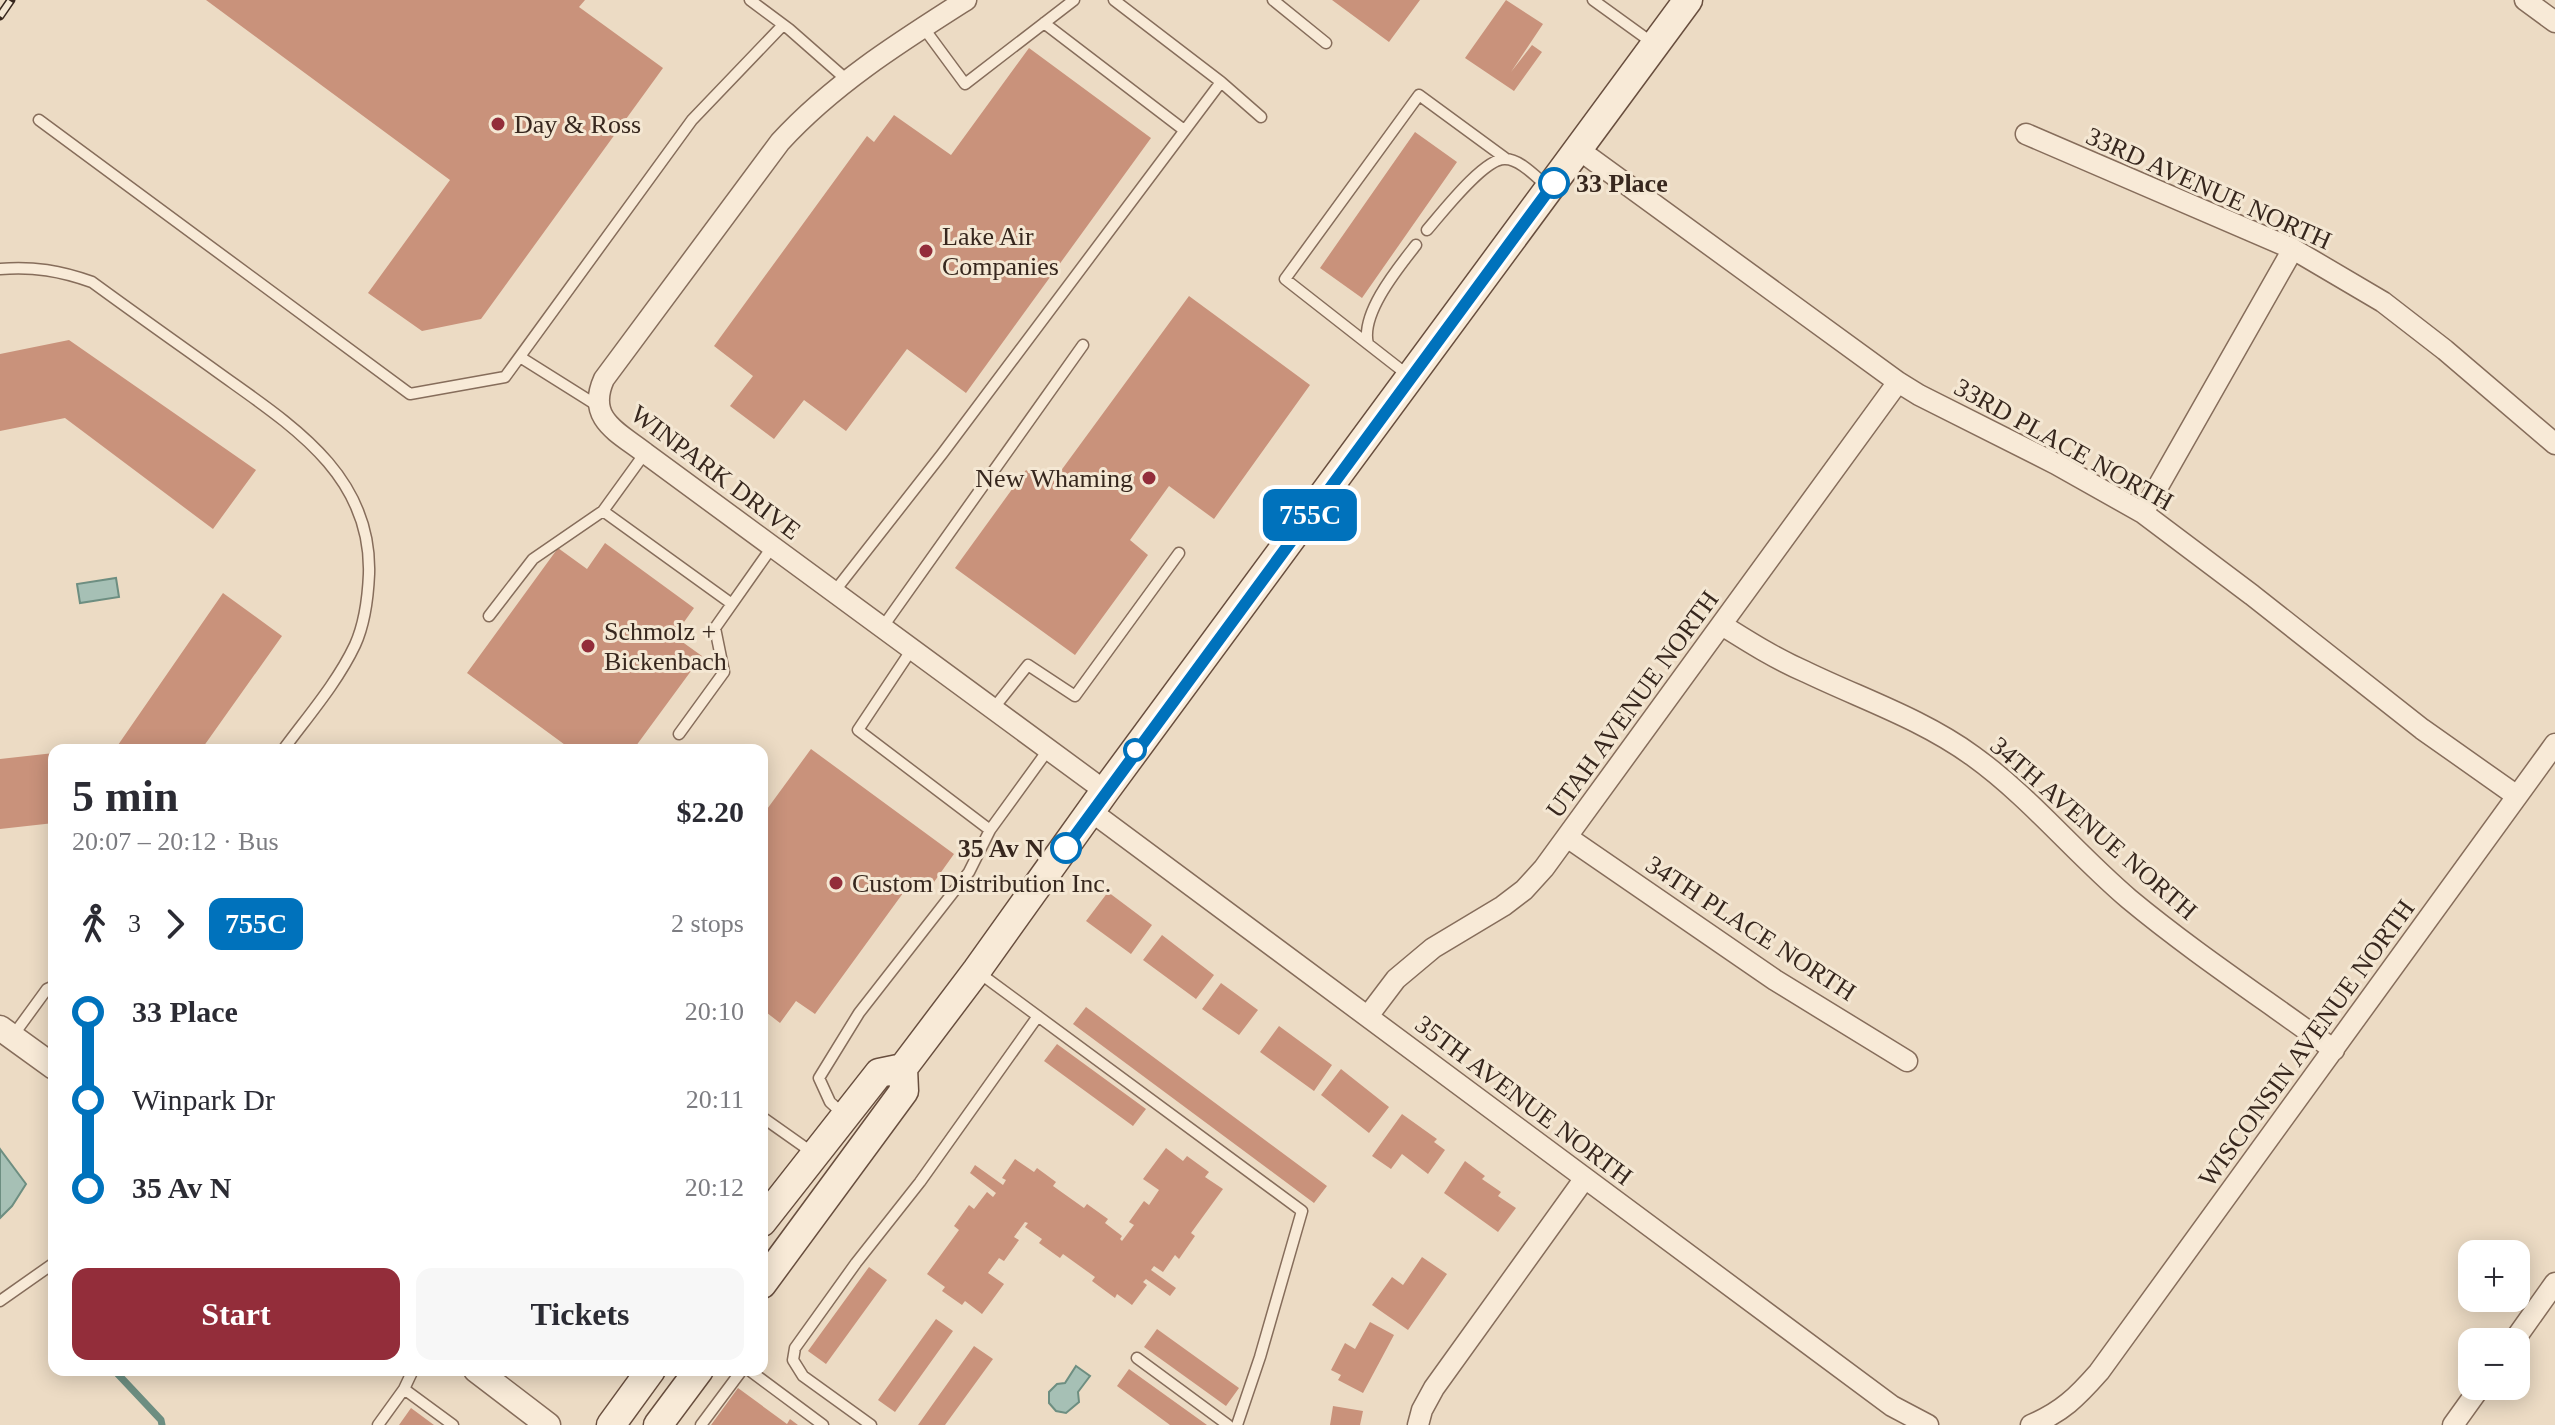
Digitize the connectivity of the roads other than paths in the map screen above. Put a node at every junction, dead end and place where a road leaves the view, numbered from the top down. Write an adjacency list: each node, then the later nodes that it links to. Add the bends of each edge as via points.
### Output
1 (750, 0): 11 (lane)
2 (966, 0): 12 (street, WINPARK DRIVE)
3 (1074, 0): 10 (lane)
4 (1114, 0): 16 (lane)
5 (1273, 0): 13 (lane)
6 (1593, 0): 14 (lane)
7 (1688, 0): 14 (main road)
8 (2525, 0): 9 (street)
9 (2555, 22)
10 (1044, 23): 12 (lane, via 965,84); 19 (lane)
11 (783, 25): 15 (lane); 30 (lane, via 692,120)
12 (923, 27): 15 (street, WINPARK DRIVE)
13 (1326, 43)
14 (1655, 45): 21 (main road)
15 (847, 80): 33 (street, WINPARK DRIVE, via 780,142 604,379)
16 (1221, 82): 17 (lane); 19 (lane)
17 (1261, 117)
18 (39, 120): 30 (lane, via 410,394 505,377)
19 (1184, 130): 40 (lane)
20 (2026, 134): 26 (street, 33RD AVENUE NORTH)
21 (1578, 149): 23 (main road); 32 (street, 33RD PLACE NORTH)
22 (1505, 158): 23 (lane); 24 (lane, via 1467,185); 28 (lane, via 1419,95 1285,279)
23 (1550, 188): 31 (main road)
24 (1427, 230)
25 (1416, 245): 28 (lane, via 1366,324)
26 (2293, 249): 34 (street, 33RD AVENUE NORTH, via 2383,302); 37 (street)
27 (0, 269): 48 (lane, via 28,266 92,282 295,428 335,468 360,512 369,555 368,598 356,642 338,676)
28 (1368, 344): 31 (lane)
29 (1083, 345): 44 (lane)
30 (520, 357): 33 (lane)
31 (1411, 378): 52 (main road)
32 (1898, 382): 37 (street, 33RD PLACE NORTH); 43 (street, UTAH AVENUE NORTH)
33 (598, 406): 35 (street, WINPARK DRIVE, via 603,420)
34 (2555, 444)
35 (645, 453): 36 (lane); 38 (street, WINPARK DRIVE)
36 (603, 511): 41 (lane); 42 (lane, via 533,559)
37 (2143, 513): 51 (street, 33RD PLACE NORTH)
38 (772, 547): 40 (street, WINPARK DRIVE); 41 (lane)
39 (1179, 553): 46 (lane, via 1075,696 1028,665)
40 (834, 592): 44 (street, WINPARK DRIVE)
41 (732, 604): 47 (lane, via 715,628 724,672)
42 (489, 616)
43 (1722, 625): 54 (street, UTAH AVENUE NORTH); 60 (street, 34TH AVENUE NORTH, via 1973,756 2130,899)
44 (882, 628): 45 (street, WINPARK DRIVE)
45 (912, 649): 46 (street, WINPARK DRIVE); 53 (lane, via 858,730)
46 (993, 709): 50 (street, WINPARK DRIVE)
47 (679, 734)
48 (287, 744)
49 (2555, 744): 51 (street, WISCONSIN AVENUE NORTH)
50 (1048, 750): 52 (street, WINPARK DRIVE); 53 (lane)
51 (2517, 796): 60 (street, WISCONSIN AVENUE NORTH)
52 (1098, 802): 55 (main road); 58 (street, 35TH AVENUE NORTH)
53 (990, 830): 64 (lane, via 969,872 859,1013 819,1078 830,1102)
54 (1567, 837): 58 (street, UTAH AVENUE NORTH, via 1524,890 1433,948 1396,979); 61 (street, 34TH PLACE NORTH, via 1775,980)
55 (977, 970): 57 (lane); 63 (main road)
56 (48, 989): 59 (lane)
57 (1038, 1016): 91 (lane, via 795,1348 793,1360 803,1376); 93 (lane, via 1302,1211)
58 (1368, 1016): 67 (street, 35TH AVENUE NORTH)
59 (6, 1032): 62 (street)
60 (2334, 1050): 96 (street, WISCONSIN AVENUE NORTH, via 2099,1372 2056,1414)
61 (1907, 1061)
62 (48, 1063)
63 (903, 1068): 64 (main road, via 879,1073); 70 (main road, via 904,1091)
64 (845, 1116): 66 (main road)
65 (768, 1121): 66 (lane)
66 (815, 1154): 68 (main road)
67 (1585, 1178): 94 (street, via 1434,1388); 95 (street, 35TH AVENUE NORTH, via 1892,1406)
68 (768, 1214)
69 (48, 1267): 72 (lane)
70 (768, 1276)
71 (2555, 1283): 74 (street)
72 (2, 1299): 73 (lane)
73 (0, 1312)
74 (2523, 1328)
75 (1137, 1358): 92 (lane)
76 (410, 1376): 82 (lane)
77 (484, 1376): 87 (street)
78 (647, 1376): 88 (main road)
79 (695, 1376): 84 (main road)
80 (738, 1376): 89 (lane)
81 (757, 1376): 90 (lane)
82 (404, 1389): 85 (lane); 86 (lane)
83 (2471, 1400): 97 (street)
84 (666, 1420)
85 (378, 1425)
86 (453, 1425)
87 (548, 1425)
88 (611, 1425)
89 (701, 1425)
90 (823, 1425)
91 (871, 1425)
92 (1228, 1425)
93 (1237, 1425)
94 (1418, 1425)
95 (1928, 1425)
96 (2031, 1425)
97 (2453, 1425)

